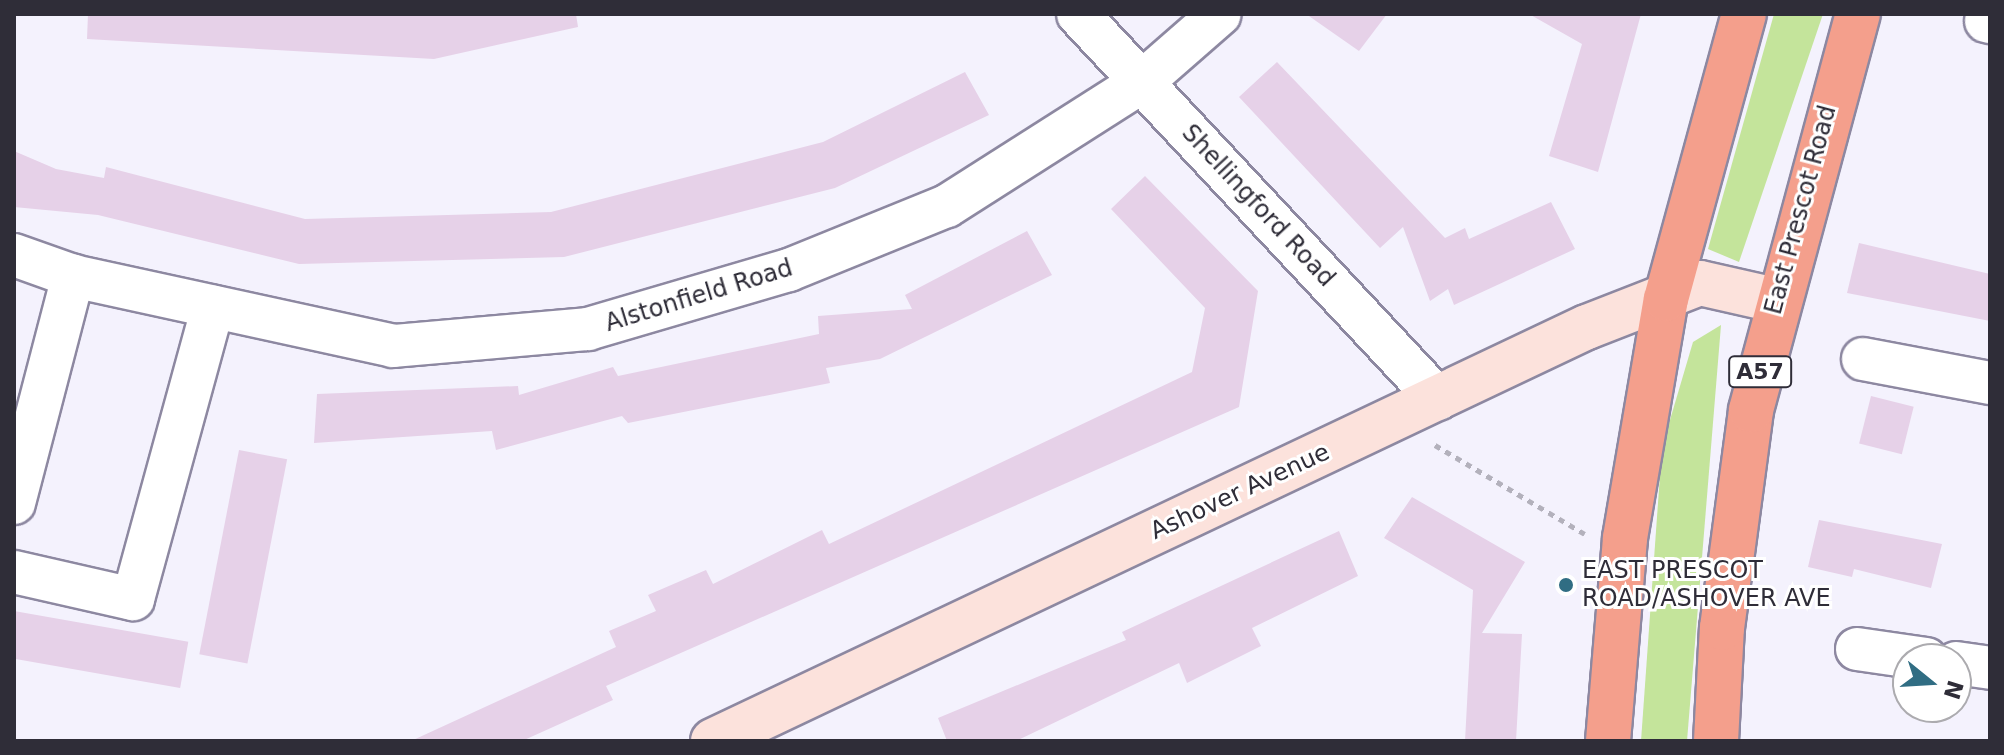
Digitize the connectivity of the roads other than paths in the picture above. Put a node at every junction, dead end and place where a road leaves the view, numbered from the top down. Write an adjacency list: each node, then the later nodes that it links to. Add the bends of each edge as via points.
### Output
1 (1078, 14): 5 (street, Shellingford Road)
2 (1220, 14): 5 (street, Alstonfield Road)
3 (1744, 14): 8 (highway)
4 (1858, 14): 9 (highway, East Prescot Road / A57)
5 (1142, 82): 10 (street, Alstonfield Road, via 947,206 789,270 588,329 393,346); 13 (street, Shellingford Road)
6 (14, 255): 7 (street, Alstonfield Road)
7 (73, 276): 10 (street, Alstonfield Road); 14 (street)
8 (1666, 299): 9 (street, Ashover Avenue, via 1700,283); 13 (street, Ashover Avenue, via 1587,327); 19 (highway, via 1623,557)
9 (1775, 300): 20 (highway, East Prescot Road / A57, via 1735,514)
10 (213, 307): 15 (street, via 133,599)
11 (1863, 359): 12 (street)
12 (1990, 383)
13 (1438, 399): 18 (street, Ashover Avenue)
14 (14, 503)
15 (14, 572)
16 (1857, 649): 17 (street)
17 (1892, 654)
18 (713, 741)
19 (1608, 741)
20 (1716, 741)

